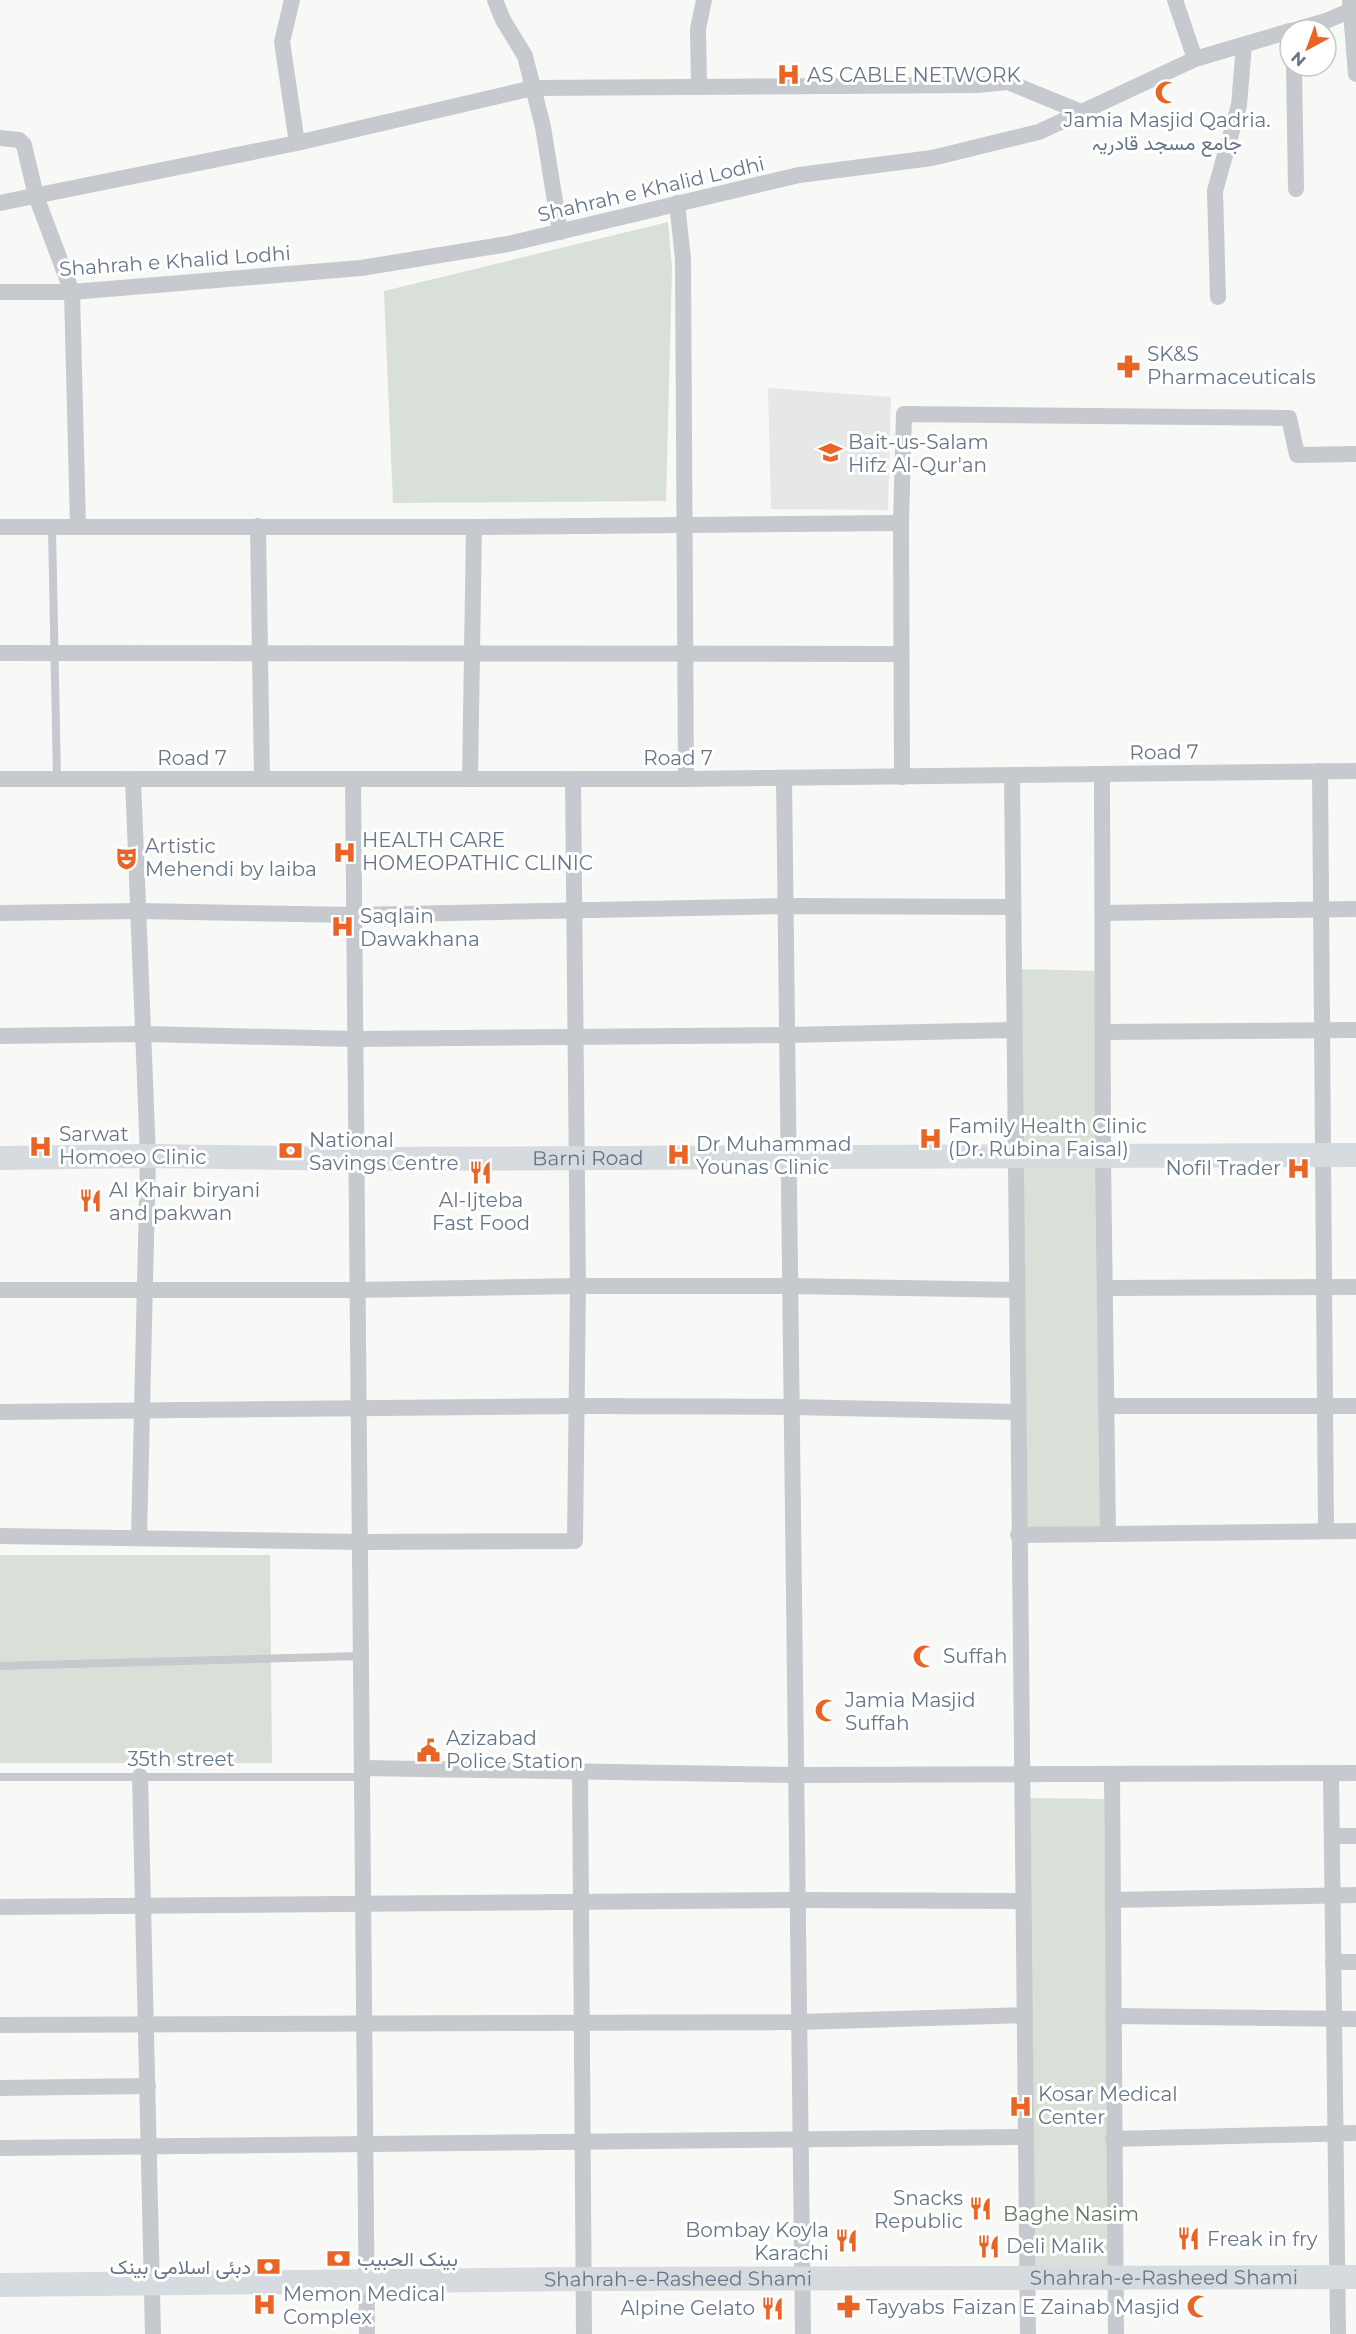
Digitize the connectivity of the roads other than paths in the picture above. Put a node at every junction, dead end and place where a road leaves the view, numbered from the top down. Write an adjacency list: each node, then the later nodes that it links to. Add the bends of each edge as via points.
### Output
1 (292, 0): 18 (street, via 282,42)
2 (495, 0): 8 (street)
3 (506, 0): 8 (street)
4 (704, 0): 14 (street, via 698,29)
5 (1175, 0): 11 (street)
6 (1353, 6): 7 (street); 12 (street)
7 (1331, 18)
8 (503, 20): 15 (street, via 525,56)
9 (1278, 35): 10 (street, Shahrah e Khalid Lodhi)
10 (1244, 45): 11 (street, Shahrah e Khalid Lodhi); 26 (street, via 1239,105 1215,191)
11 (1195, 59): 16 (street, Shahrah e Khalid Lodhi)
12 (1356, 74)
13 (1294, 78): 19 (street)
14 (699, 86): 15 (street); 16 (street, via 1008,82)
15 (533, 88): 18 (street); 23 (street)
16 (1081, 112): 22 (street, Shahrah e Khalid Lodhi, via 1040,132 932,158 799,175)
17 (0, 138): 20 (street, via 19,140 24,145)
18 (297, 143): 20 (street)
19 (1296, 189)
20 (36, 196): 21 (street); 25 (street)
21 (0, 203)
22 (677, 203): 23 (street, Shahrah e Khalid Lodhi); 29 (street, via 683,259)
23 (560, 231): 25 (street, Shahrah e Khalid Lodhi, via 508,244 361,268)
24 (0, 291): 25 (street, Shahrah e Khalid Lodhi)
25 (72, 292): 31 (street)
26 (1218, 297)
27 (1356, 454): 28 (street, via 1297,454 1289,418 904,414)
28 (901, 523): 29 (street); 40 (street)
29 (685, 524): 34 (street); 39 (street)
30 (52, 526): 31 (street); 33 (street); 36 (lane)
31 (78, 526): 32 (street)
32 (258, 526): 34 (street); 37 (street)
33 (0, 527)
34 (474, 527): 38 (street)
35 (0, 653): 36 (street)
36 (54, 654): 37 (street); 48 (lane)
37 (260, 654): 38 (street); 50 (street)
38 (472, 654): 39 (street); 52 (street)
39 (686, 654): 40 (street); 54 (street)
40 (901, 654): 45 (street)
41 (1320, 771): 42 (street, Road 7); 43 (street, Road 7); 57 (street)
42 (1356, 771)
43 (1102, 774): 44 (street, Road 7); 62 (street)
44 (1012, 775): 45 (street, Road 7); 56 (street)
45 (902, 777): 46 (street, Road 7)
46 (784, 778): 54 (street, Road 7); 55 (street)
47 (0, 779): 48 (street, Road 7)
48 (57, 779): 49 (street, Road 7)
49 (133, 779): 50 (street, Road 7); 60 (street)
50 (261, 779): 51 (street, Road 7)
51 (353, 779): 52 (street, Road 7); 63 (street)
52 (470, 779): 53 (street, Road 7)
53 (573, 779): 54 (street, Road 7); 59 (street)
54 (686, 779)
55 (786, 906): 56 (street); 59 (street); 69 (street)
56 (1013, 907): 64 (street)
57 (1322, 908): 58 (street); 62 (street); 65 (street)
58 (1356, 909)
59 (575, 910): 63 (street); 71 (street)
60 (139, 911): 61 (street); 63 (street); 68 (street)
61 (0, 913)
62 (1102, 913): 67 (street)
63 (354, 915): 72 (street)
64 (1014, 1030): 69 (street); 78 (street)
65 (1323, 1030): 66 (street); 67 (street); 73 (street)
66 (1356, 1030)
67 (1103, 1032): 79 (street)
68 (144, 1034): 70 (street); 72 (street); 75 (street)
69 (787, 1035): 71 (street); 77 (street)
70 (0, 1036)
71 (576, 1037): 72 (street); 76 (street)
72 (355, 1039): 81 (street)
73 (1324, 1155): 74 (street, Barni Road); 79 (street, Barni Road); 84 (street)
74 (1356, 1155)
75 (148, 1156): 80 (street, Barni Road); 81 (street, Barni Road); 87 (street)
76 (578, 1157): 77 (street, Barni Road); 81 (street, Barni Road); 82 (street)
77 (789, 1157): 78 (street, Barni Road); 83 (street)
78 (1015, 1157): 79 (street, Barni Road); 90 (street)
79 (1103, 1157): 86 (street)
80 (0, 1158)
81 (356, 1159): 89 (street)
82 (578, 1286): 83 (street); 89 (street); 91 (street)
83 (790, 1286): 90 (street); 95 (street)
84 (1324, 1287): 85 (street); 86 (street); 93 (street)
85 (1356, 1287)
86 (1104, 1288): 92 (street)
87 (145, 1289): 88 (street); 89 (street); 98 (street)
88 (0, 1290)
89 (357, 1290): 96 (street)
90 (1016, 1290): 99 (street)
91 (578, 1406): 95 (street); 96 (street); 106 (street, via 575,1541)
92 (1106, 1406): 93 (street); 102 (street)
93 (1325, 1406): 94 (street); 100 (street)
94 (1356, 1406)
95 (792, 1407): 99 (street); 114 (street)
96 (358, 1408): 98 (street); 106 (street)
97 (0, 1412): 98 (street)
98 (142, 1412): 105 (street)
99 (1017, 1412): 103 (street)
100 (1326, 1531): 101 (street); 102 (street)
101 (1356, 1531)
102 (1108, 1534): 103 (street)
103 (1018, 1535): 112 (street)
104 (0, 1536): 105 (street)
105 (139, 1538): 106 (street)
106 (360, 1542): 107 (street)
107 (361, 1656): 108 (lane); 110 (street)
108 (0, 1666)
109 (580, 1770): 110 (street); 114 (street); 124 (street)
110 (362, 1772): 116 (lane, 35th street); 126 (street)
111 (1356, 1773): 113 (street)
112 (1020, 1774): 114 (street); 115 (street); 125 (street)
113 (1331, 1774): 115 (street); 118 (street)
114 (796, 1775): 122 (street)
115 (1112, 1775): 123 (street)
116 (140, 1776): 117 (lane, 35th street); 128 (street)
117 (0, 1777)
118 (1332, 1836): 119 (street); 120 (street)
119 (1356, 1836)
120 (1332, 1894): 121 (street); 123 (street); 129 (street)
121 (1356, 1894)
122 (798, 1900): 124 (street); 125 (street); 136 (street)
123 (1113, 1900): 132 (street)
124 (581, 1901): 126 (street); 135 (street)
125 (1022, 1901): 131 (street)
126 (363, 1904): 128 (street); 137 (street)
127 (0, 1907): 128 (street)
128 (143, 1907): 139 (street)
129 (1333, 1962): 130 (street); 133 (street)
130 (1356, 1962)
131 (1024, 2015): 136 (street); 144 (street)
132 (1113, 2016): 133 (street); 145 (street)
133 (1334, 2019): 134 (street); 142 (street)
134 (1356, 2019)
135 (582, 2022): 136 (street); 137 (street); 147 (street)
136 (799, 2022): 146 (street)
137 (364, 2023): 139 (street); 148 (street)
138 (0, 2025): 139 (street)
139 (147, 2026): 140 (street)
140 (148, 2086): 141 (street); 149 (street)
141 (0, 2088)
142 (1335, 2133): 143 (street); 145 (street); 152 (street)
143 (1356, 2133)
144 (1026, 2137): 146 (street); 151 (street)
145 (1113, 2139): 154 (street)
146 (801, 2140): 147 (street); 153 (street)
147 (583, 2143): 148 (street); 155 (street)
148 (365, 2144): 149 (street); 156 (street)
149 (150, 2147): 150 (street); 157 (street)
150 (0, 2148)
151 (1028, 2277): 153 (street, Shahrah-e-Rasheed Shami); 154 (street, Shahrah-e-Rasheed Shami); 163 (street)
152 (1346, 2277): 154 (street, Shahrah-e-Rasheed Shami); 165 (street)
153 (802, 2278): 155 (street, Shahrah-e-Rasheed Shami); 162 (street)
154 (1115, 2278): 164 (street)
155 (584, 2279): 156 (street, Shahrah-e-Rasheed Shami); 161 (street)
156 (366, 2282): 157 (street, Shahrah-e-Rasheed Shami); 160 (street)
157 (153, 2284): 158 (street, Shahrah-e-Rasheed Shami); 159 (street)
158 (0, 2285)
159 (153, 2334)
160 (367, 2334)
161 (584, 2334)
162 (803, 2334)
163 (1028, 2334)
164 (1116, 2334)
165 (1338, 2334)

